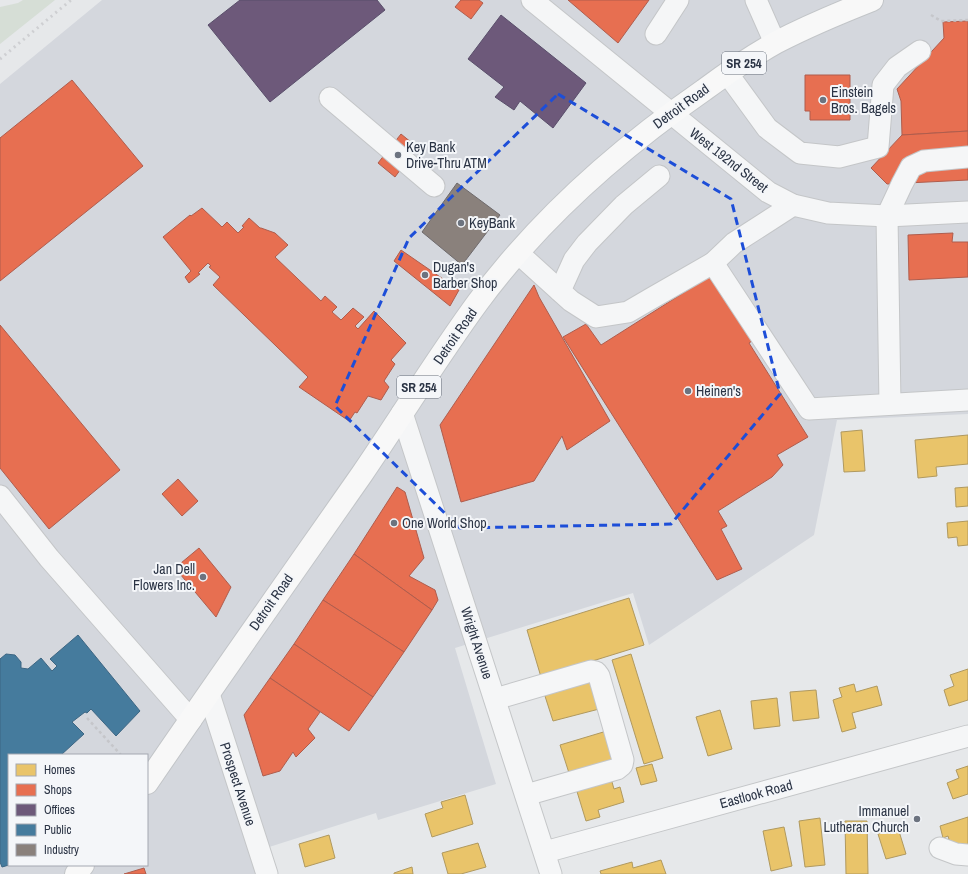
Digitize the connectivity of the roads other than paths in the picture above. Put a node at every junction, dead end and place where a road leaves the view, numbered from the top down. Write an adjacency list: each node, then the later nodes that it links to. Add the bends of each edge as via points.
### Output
1 (532, 0): 10 (street, West 192nd Street)
2 (678, 0): 5 (street)
3 (756, 0): 6 (street)
4 (872, 0): 6 (main road, Detroit Road / SR 254)
5 (656, 34)
6 (775, 43): 8 (main road, Detroit Road / SR 254)
7 (920, 51): 8 (street, via 897,67 883,85 878,148 839,157 800,153 772,132)
8 (728, 73): 10 (main road, Detroit Road / SR 254)
9 (330, 98): 13 (street)
10 (670, 113): 14 (street, West 192nd Street, via 768,192); 17 (main road, Detroit Road / SR 254, via 626,147 550,217)
11 (968, 157): 16 (street, via 924,160 911,167)
12 (659, 176): 19 (street, via 587,243 574,260)
13 (434, 186)
14 (793, 204): 16 (street, West 192nd Street, via 828,213); 18 (street, via 734,243)
15 (968, 212): 16 (street, West 192nd Street)
16 (887, 216): 21 (street)
17 (518, 253): 19 (street); 22 (main road, Detroit Road / SR 254, via 480,300)
18 (713, 263): 19 (street, via 628,312 596,317); 21 (street, via 809,409)
19 (560, 291)
20 (968, 400): 21 (street)
21 (890, 404)
22 (402, 413): 24 (main road, Detroit Road / SR 254); 25 (street, Wright Avenue)
23 (0, 496): 26 (street, via 49,558)
24 (209, 694): 26 (main road, Detroit Road / SR 254); 35 (street, Prospect Avenue)
25 (495, 699): 29 (street, Wright Avenue); 29 (street, via 591,671 599,676 623,760 622,765 617,769)
26 (190, 720): 28 (main road, Detroit Road / SR 254)
27 (968, 736): 31 (street, Eastlook Road)
28 (148, 782)
29 (526, 795): 31 (street, Wright Avenue)
30 (940, 848): 32 (street)
31 (545, 852): 36 (street, Wright Avenue)
32 (968, 855)
33 (82, 866): 34 (main road)
34 (76, 874)
35 (267, 874)
36 (551, 874)

